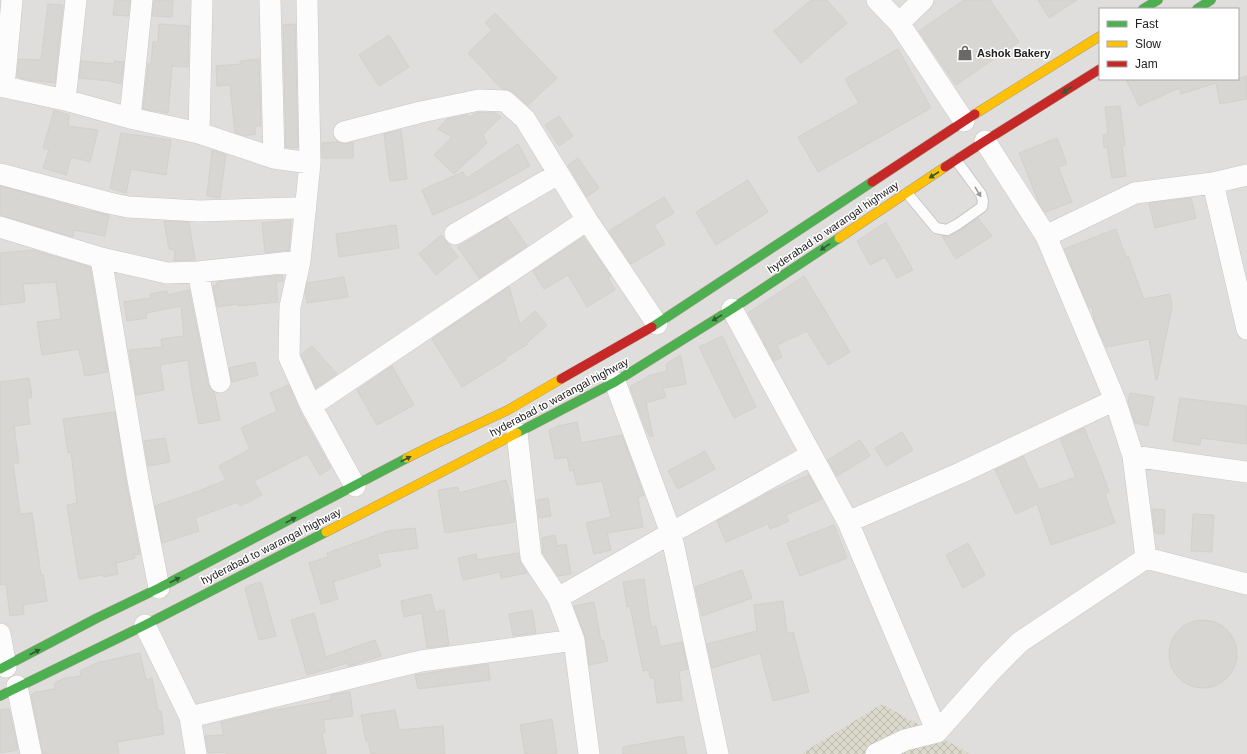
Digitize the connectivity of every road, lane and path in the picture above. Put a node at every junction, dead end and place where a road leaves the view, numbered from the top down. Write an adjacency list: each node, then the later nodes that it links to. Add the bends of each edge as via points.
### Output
1 (12, 0): 16 (street)
2 (76, 0): 17 (street)
3 (142, 0): 18 (street)
4 (202, 0): 21 (street)
5 (270, 0): 23 (street)
6 (307, 0): 25 (street)
7 (877, 0): 13 (street)
8 (923, 0): 13 (street)
9 (1158, 0): 11 (main road)
10 (1211, 0): 12 (main road)
11 (1146, 8)
12 (1199, 8)
13 (899, 23): 19 (street)
14 (1099, 37): 19 (main road)
15 (1099, 70): 22 (main road, hyderabad to warangal highway, one-way to 22)
16 (2, 86): 17 (street)
17 (65, 100): 18 (street)
18 (130, 118): 21 (street)
19 (964, 121): 40 (main road)
20 (344, 132): 27 (street, via 472,101 505,101 525,119)
21 (199, 133): 23 (street)
22 (985, 141): 24 (main road, hyderabad to warangal highway); 35 (street)
23 (274, 158): 25 (street)
24 (956, 160): 30 (main road, hyderabad to warangal highway, one-way to 30); 30 (lane, one-way to 30, via 981,194 982,208 974,214 947,230 936,228)
25 (310, 163): 31 (street)
26 (0, 174): 31 (street, via 128,207 199,211)
27 (558, 174): 32 (street); 34 (street)
28 (1247, 175): 29 (street)
29 (1213, 183): 35 (street, via 1135,193); 41 (street)
30 (906, 193): 39 (main road, hyderabad to warangal highway, one-way to 39)
31 (306, 208): 37 (street)
32 (587, 220): 40 (street); 45 (street)
33 (0, 227): 36 (street)
34 (455, 234)
35 (1046, 236): 44 (street)
36 (101, 258): 38 (street, via 167,273); 55 (street)
37 (300, 261): 38 (street); 45 (street, via 290,307 289,357)
38 (198, 272): 42 (street)
39 (732, 309): 43 (main road, hyderabad to warangal highway, one-way to 43); 47 (street)
40 (657, 324): 50 (main road, one-way to 40, via 431,446 508,410)
41 (1247, 329)
42 (220, 382)
43 (615, 382): 46 (main road, hyderabad to warangal highway); 52 (street)
44 (1115, 400): 48 (street); 51 (street)
45 (311, 406): 50 (street)
46 (516, 433): 56 (street, via 531,557); 57 (main road, hyderabad to warangal highway)
47 (811, 455): 51 (street); 52 (street)
48 (1133, 456): 49 (street); 53 (street)
49 (1247, 472)
50 (355, 486): 55 (main road, one-way to 50)
51 (848, 522): 63 (street)
52 (671, 533): 56 (street); 67 (street)
53 (1146, 558): 54 (street); 63 (street, via 1020,642)
54 (1247, 584)
55 (159, 588): 60 (main road, one-way to 55)
56 (558, 598): 59 (street)
57 (145, 625): 61 (main road, hyderabad to warangal highway); 62 (street)
58 (0, 634): 60 (street)
59 (574, 640): 62 (street, via 421,661); 66 (street)
60 (3, 668)
61 (9, 691): 64 (street)
62 (190, 717): 65 (street)
63 (937, 732): 68 (street, via 905,740)
64 (31, 754)
65 (196, 754)
66 (589, 754)
67 (718, 754)
68 (876, 754)

